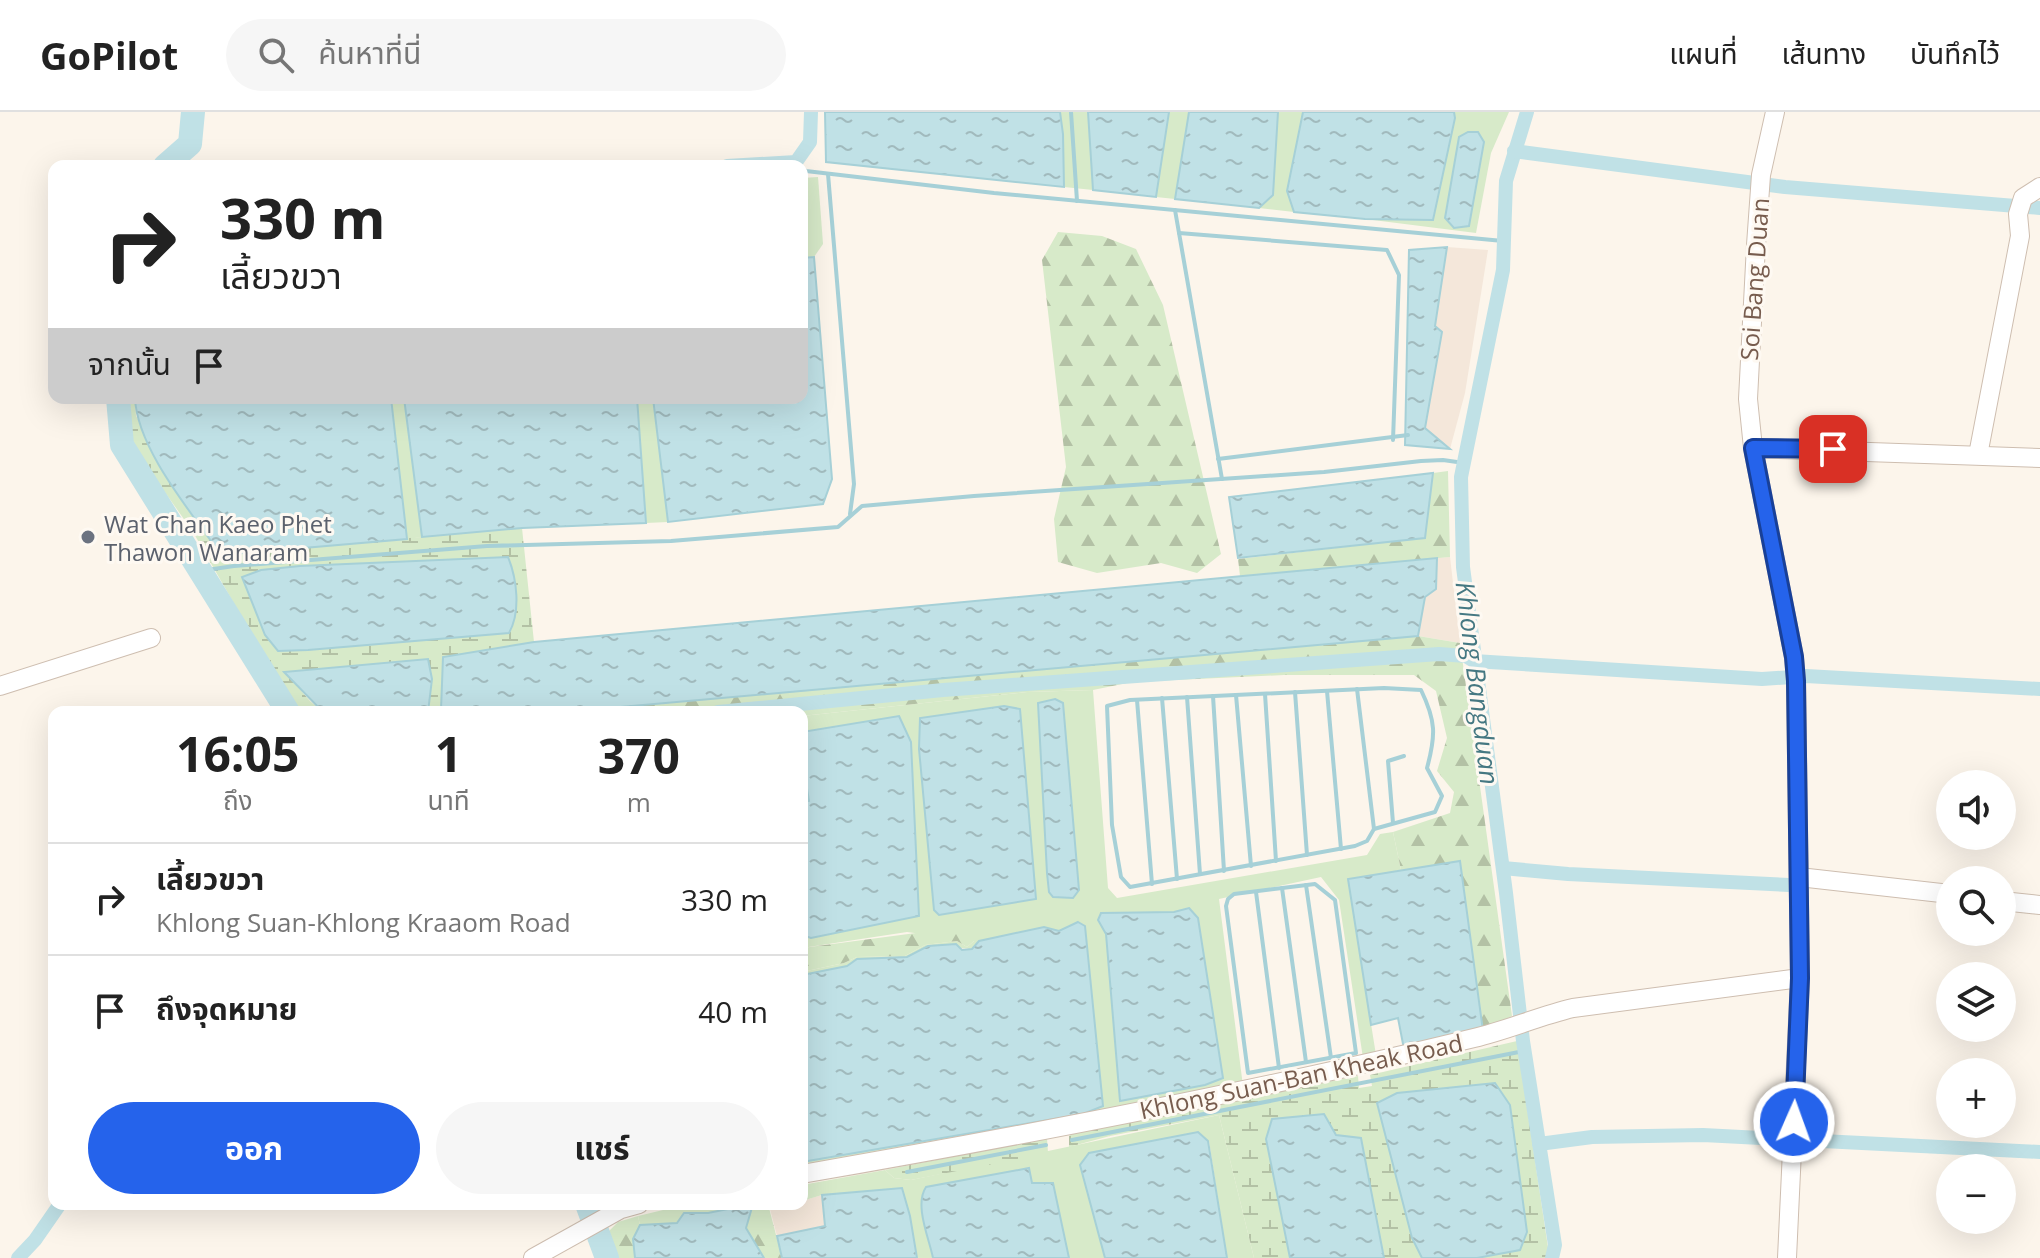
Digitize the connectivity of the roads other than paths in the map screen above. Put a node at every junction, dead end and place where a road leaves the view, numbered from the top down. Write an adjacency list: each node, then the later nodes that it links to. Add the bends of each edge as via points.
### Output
1 (1775, 112): 3 (street, Soi Bang Duan, via 1760,183 1748,399)
2 (2040, 187): 4 (street, via 2021,206 2020,236)
3 (1753, 448): 4 (street); 8 (street, Soi Bang Duan, via 1794,657)
4 (1978, 455): 5 (street)
5 (2040, 458)
6 (151, 638): 7 (street)
7 (0, 686)
8 (1799, 877): 9 (street); 12 (street, Soi Bang Duan)
9 (1936, 892)
10 (2016, 902): 11 (street)
11 (2040, 905)
12 (1800, 978): 13 (street, Khlong Suan-Ban Kheak Road, via 1573,1008 1360,1064 1049,1131); 16 (street, Soi Bang Duan)
13 (808, 1173)
14 (624, 1210): 15 (street)
15 (533, 1258)
16 (1787, 1258)

